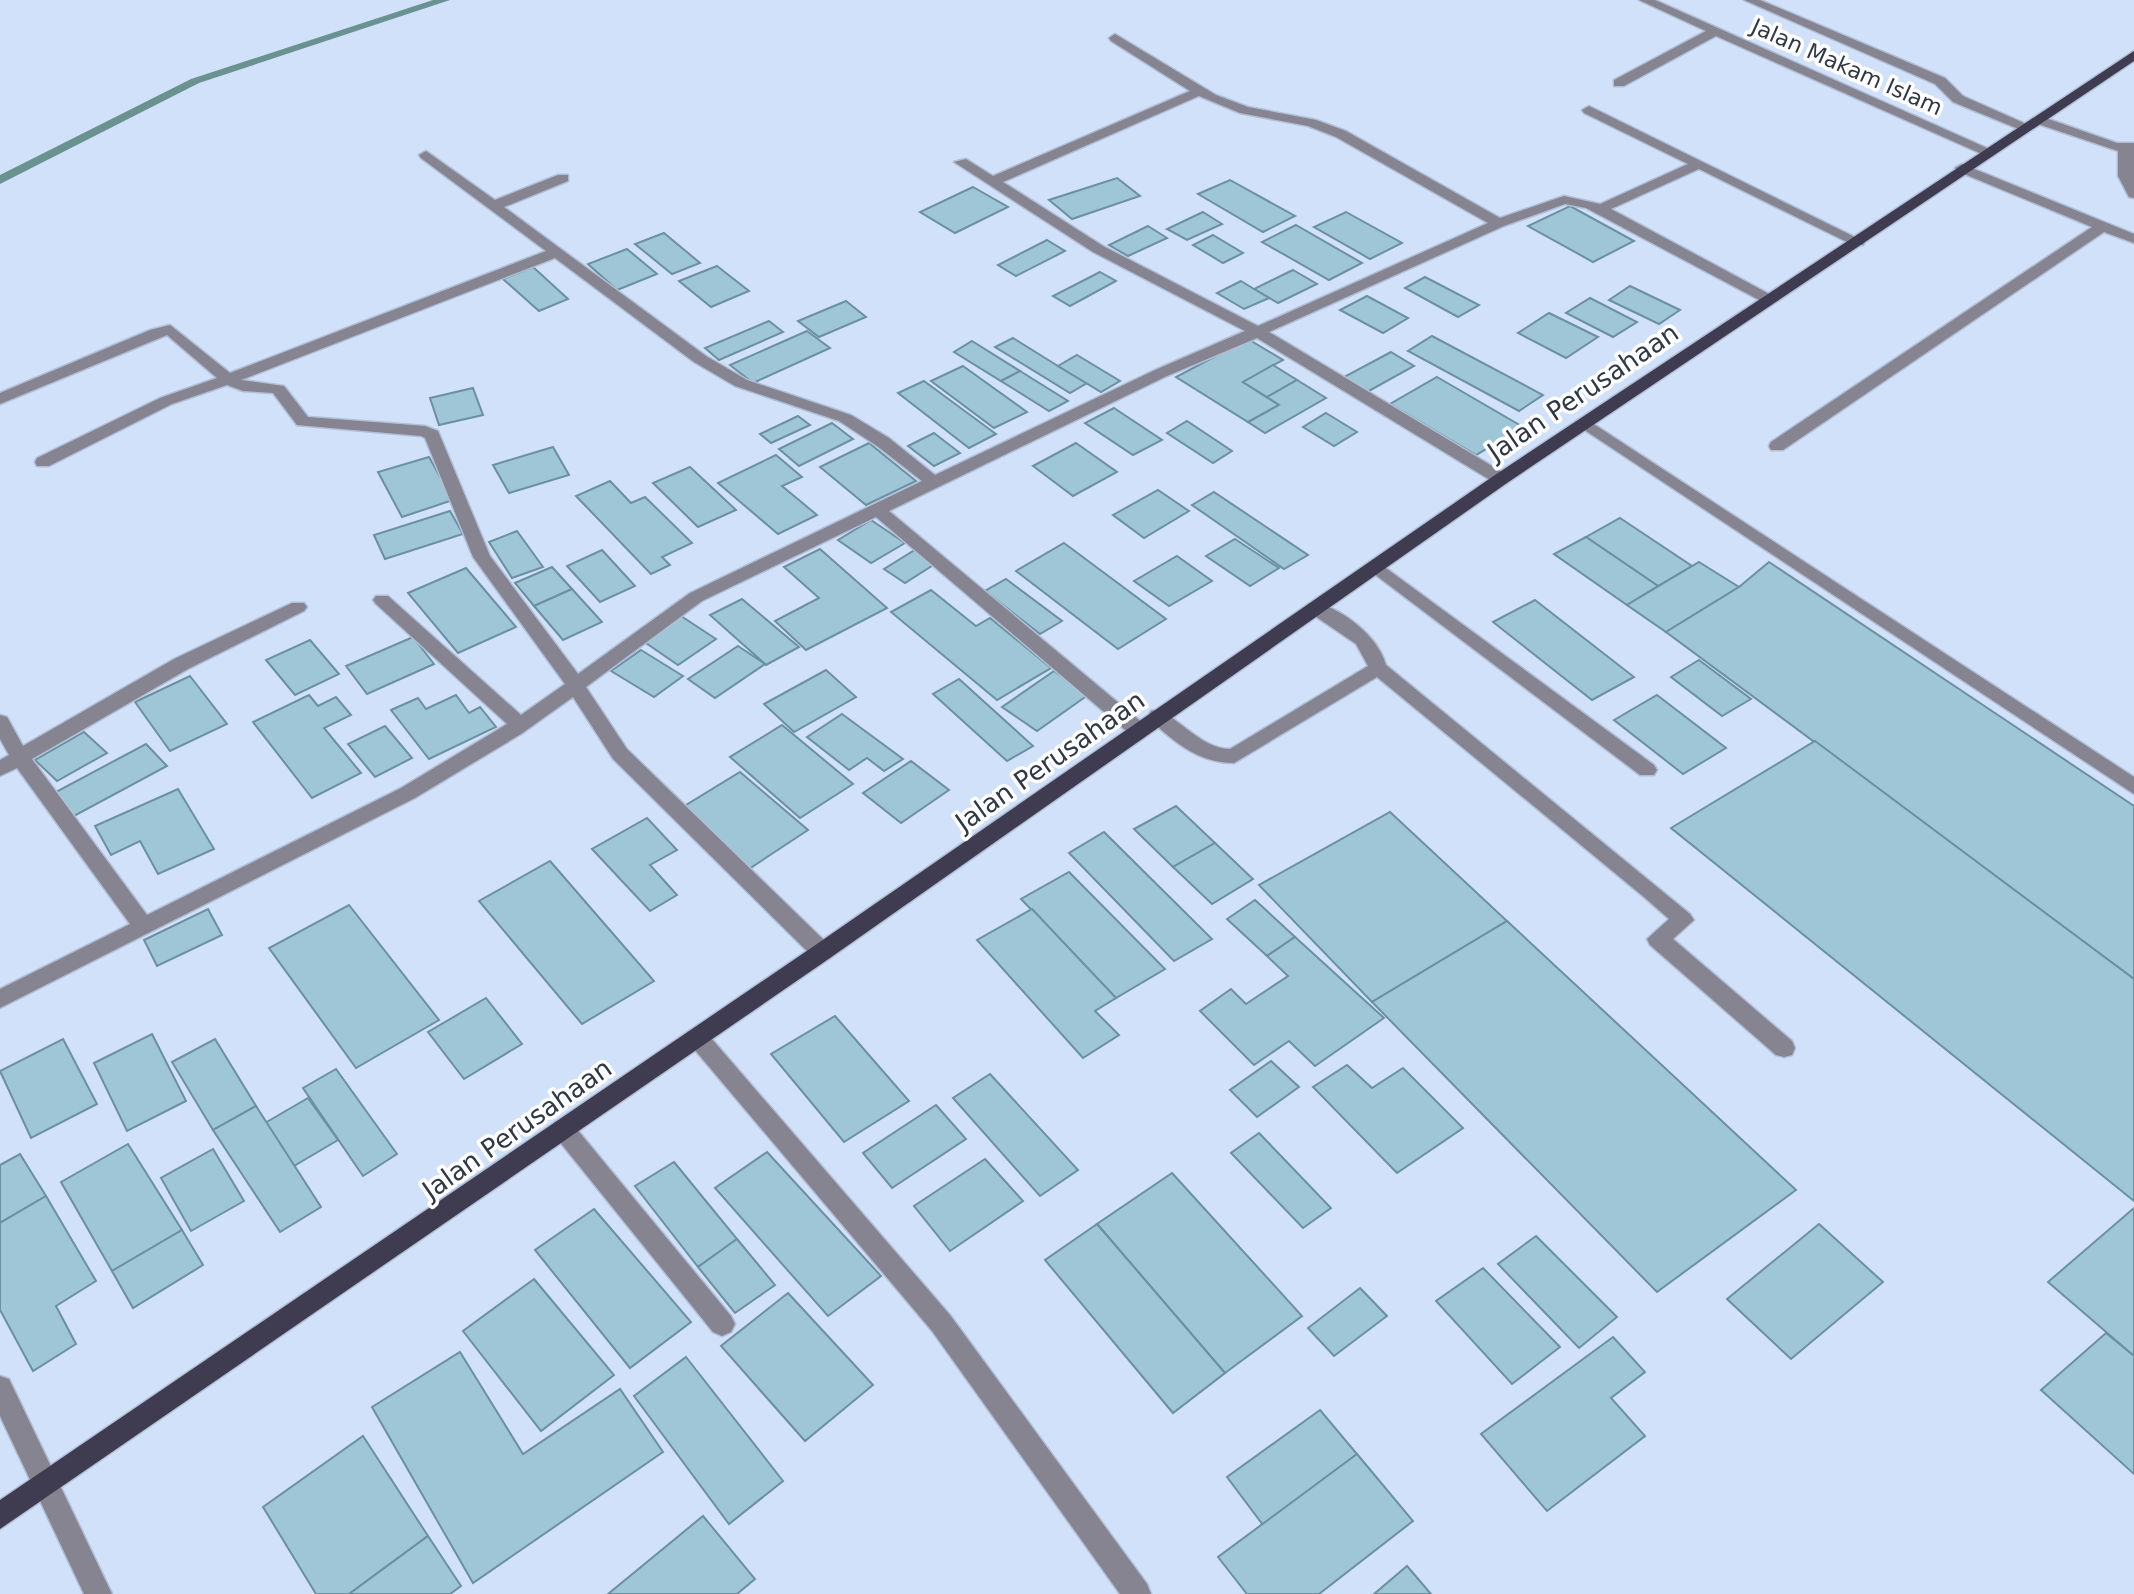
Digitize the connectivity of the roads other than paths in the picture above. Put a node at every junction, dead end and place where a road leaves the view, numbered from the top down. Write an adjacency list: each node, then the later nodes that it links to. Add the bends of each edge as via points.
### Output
1 (1645, 0): 3 (street, Jalan Makam Islam)
2 (1750, 0): 9 (street, via 1940,81 1958,99)
3 (1716, 31): 6 (street); 11 (street, Jalan Makam Islam)
4 (1115, 38): 7 (street)
5 (2134, 56): 9 (main road, Jalan Perusahaan)
6 (1619, 83)
7 (1200, 91): 17 (street); 21 (street, via 1245,110 1341,134)
8 (1589, 110): 14 (street)
9 (2033, 123): 10 (street); 11 (main road, Jalan Perusahaan)
10 (2130, 148): 18 (street, via 2125,176)
11 (1989, 152): 15 (main road, Jalan Perusahaan)
12 (426, 155): 19 (street)
13 (961, 162): 17 (street)
14 (1700, 164): 20 (street); 24 (street)
15 (1962, 168): 22 (street); 24 (main road, Jalan Perusahaan)
16 (563, 178): 19 (street)
17 (992, 182): 27 (street, via 1098,249)
18 (2134, 194)
19 (493, 206): 25 (street)
20 (1600, 209): 21 (street, via 1564,200); 26 (street)
21 (1499, 223): 27 (street)
22 (2102, 227): 23 (street); 31 (street)
23 (2134, 239)
24 (1858, 242): 26 (main road, Jalan Perusahaan)
25 (554, 253): 28 (street); 34 (street, via 700,359 741,383 845,418)
26 (1768, 299): 30 (main road, Jalan Perusahaan)
27 (1256, 331): 33 (street); 34 (street)
28 (229, 380): 29 (street, via 170,330); 32 (street, via 166,401); 41 (street, via 278,389 303,422 416,428 432,435 482,557)
29 (0, 399)
30 (1586, 424): 33 (main road, Jalan Perusahaan); 49 (street)
31 (1777, 446)
32 (43, 462)
33 (1501, 479): 36 (main road, Jalan Perusahaan)
34 (936, 484): 35 (street)
35 (879, 511): 41 (street, via 696,597); 45 (street)
36 (1375, 566): 39 (main road, Jalan Perusahaan); 48 (street)
37 (382, 600): 44 (street)
38 (298, 607): 46 (street, via 181,664)
39 (1315, 608): 40 (street, via 1359,636 1376,654); 42 (main road, Jalan Perusahaan)
40 (1378, 668): 42 (street, via 1234,756 1200,751); 54 (street, via 1683,920 1658,939)
41 (575, 684): 44 (street); 51 (street, via 620,754)
42 (1158, 716): 45 (main road, Jalan Perusahaan)
43 (0, 722): 46 (street)
44 (520, 725): 50 (street, via 408,793)
45 (1138, 730): 51 (main road, Jalan Perusahaan)
46 (20, 757): 47 (street); 50 (street)
47 (0, 769)
48 (1647, 770)
49 (2134, 787)
50 (143, 925): 52 (street)
51 (822, 952): 53 (main road, Jalan Perusahaan)
52 (0, 999)
53 (697, 1037): 55 (main road, Jalan Perusahaan); 61 (street, via 941,1323)
54 (1784, 1048)
55 (563, 1129): 56 (street); 58 (main road, Jalan Perusahaan)
56 (722, 1324)
57 (0, 1388): 58 (street)
58 (46, 1485): 59 (main road, Jalan Perusahaan); 60 (street)
59 (0, 1516)
60 (98, 1594)
61 (1137, 1594)

